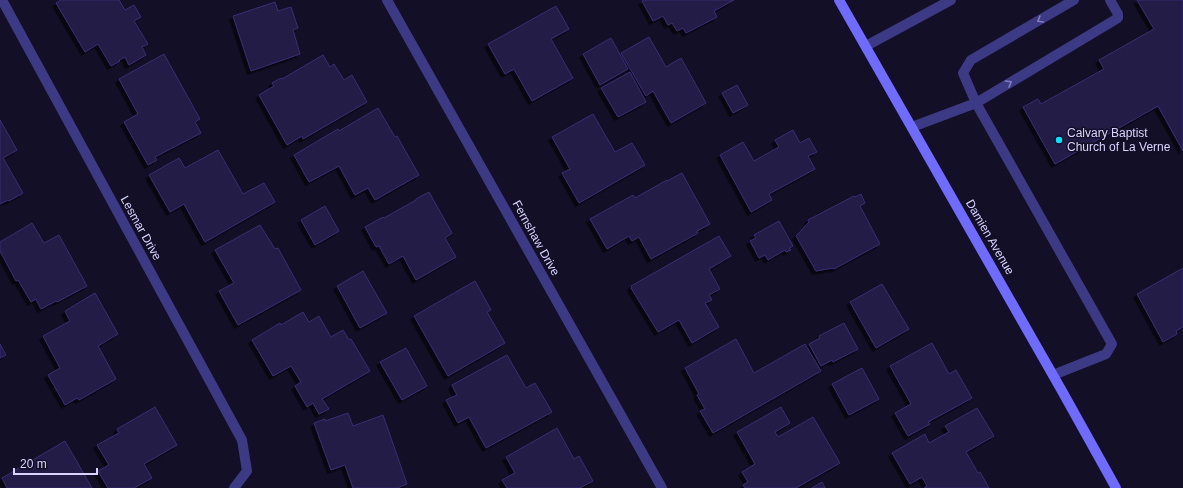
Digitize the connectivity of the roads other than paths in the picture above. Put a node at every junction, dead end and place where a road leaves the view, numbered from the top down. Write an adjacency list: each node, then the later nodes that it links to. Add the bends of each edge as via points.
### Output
1 (2, 0): 11 (street, Lesmar Drive, via 242,440 247,471)
2 (387, 0): 12 (street, Fernshaw Drive)
3 (839, 0): 7 (main road, Damien Avenue)
4 (952, 0): 7 (street)
5 (1074, 0): 8 (street, one-way to 8, via 971,60 963,73)
6 (1110, 0): 8 (street, one-way to 6, via 1118,18)
7 (866, 46): 9 (main road, Damien Avenue)
8 (976, 103): 9 (street); 10 (street, via 1112,344 1106,354)
9 (912, 127): 10 (main road, Damien Avenue)
10 (1053, 375): 13 (main road, Damien Avenue)
11 (234, 488)
12 (662, 488)
13 (1116, 488)

